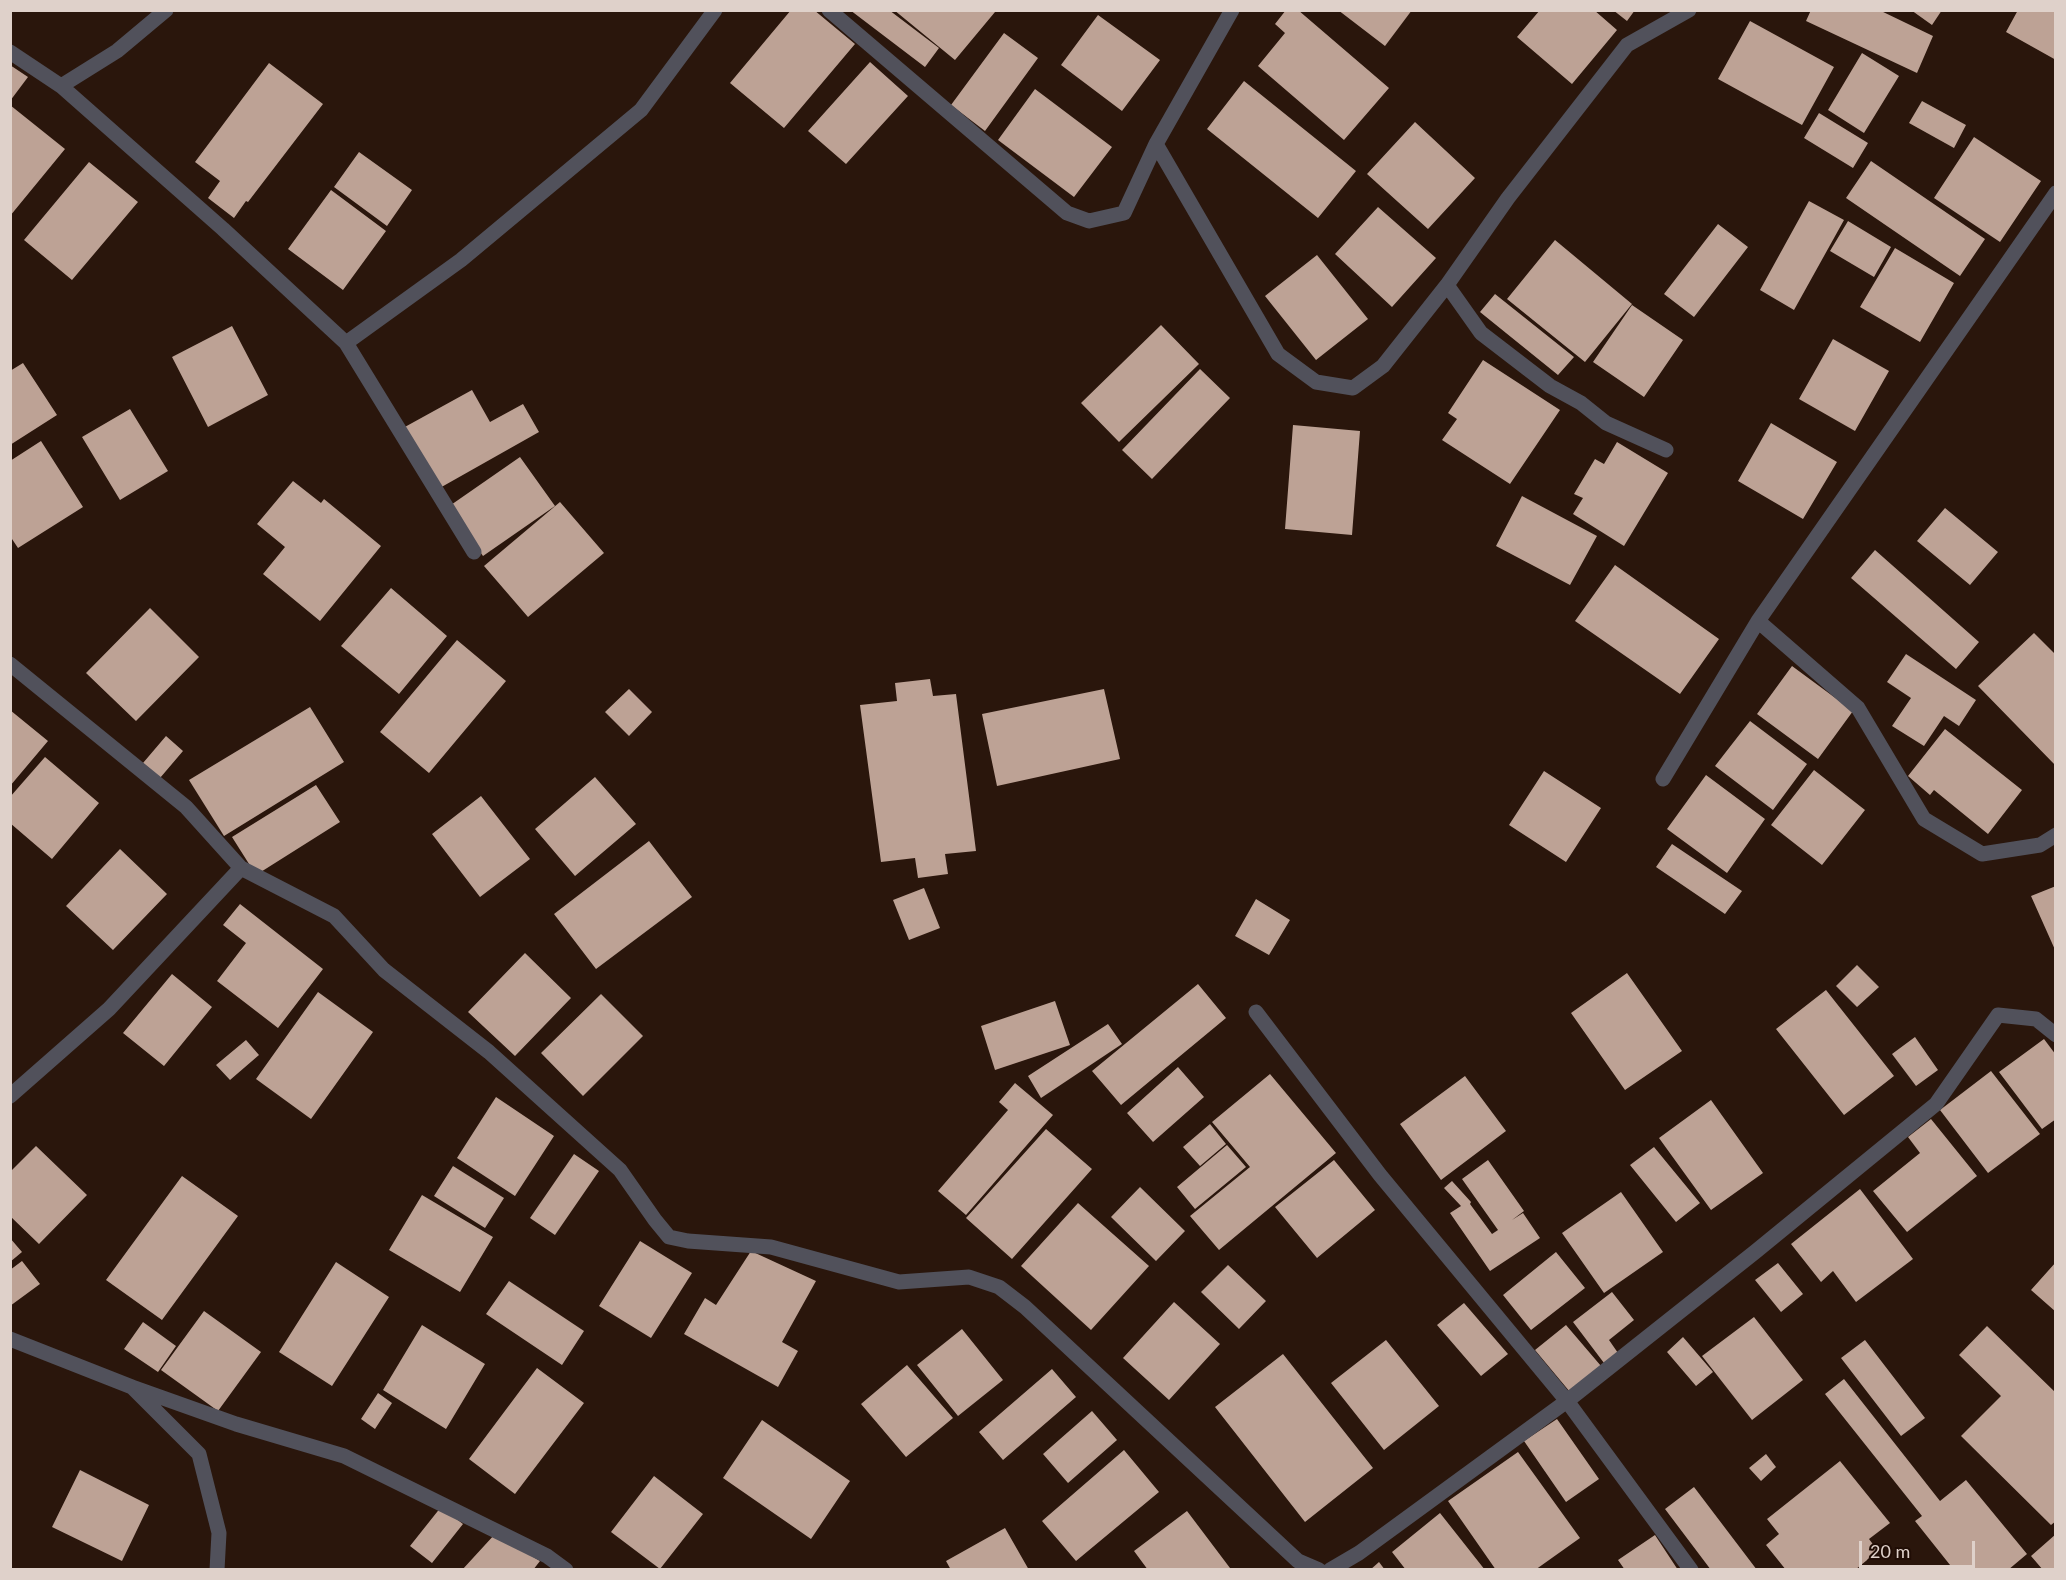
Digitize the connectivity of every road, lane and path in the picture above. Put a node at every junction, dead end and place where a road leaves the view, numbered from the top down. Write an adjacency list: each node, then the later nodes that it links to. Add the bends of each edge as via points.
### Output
1 (166, 10): 7 (street, via 117,51)
2 (715, 10): 11 (street, via 641,110 461,260)
3 (829, 10): 8 (street, via 1067,213 1089,221 1124,213)
4 (1232, 10): 8 (street)
5 (1689, 10): 10 (street, via 1627,45 1508,198)
6 (10, 52): 7 (street)
7 (61, 86): 11 (street)
8 (1156, 144): 10 (street, via 1278,354 1317,382 1353,388 1383,366)
9 (2055, 193): 14 (street)
10 (1447, 285): 12 (street, via 1481,333 1550,386 1606,423)
11 (346, 343): 13 (street)
12 (1666, 450)
13 (474, 552)
14 (1758, 621): 16 (street); 17 (street, via 1858,708 1924,819 1982,854 2040,844)
15 (10, 664): 18 (street, via 186,807)
16 (1663, 779)
17 (2055, 835)
18 (241, 868): 21 (street, via 109,1009); 27 (street, via 334,916 384,970 489,1052 620,1170 669,1237 771,1247 899,1282 969,1277 999,1287 1298,1561)
19 (1256, 1012): 24 (street, via 1380,1175)
20 (2055, 1035): 24 (street, via 2036,1019 1998,1016 1936,1104)
21 (10, 1096)
22 (10, 1339): 23 (street)
23 (132, 1387): 25 (street, via 198,1454 219,1533); 26 (street, via 344,1456)
24 (1567, 1401): 28 (street); 29 (street)
25 (217, 1569)
26 (566, 1569)
27 (1319, 1569)
28 (1330, 1569)
29 (1690, 1569)

